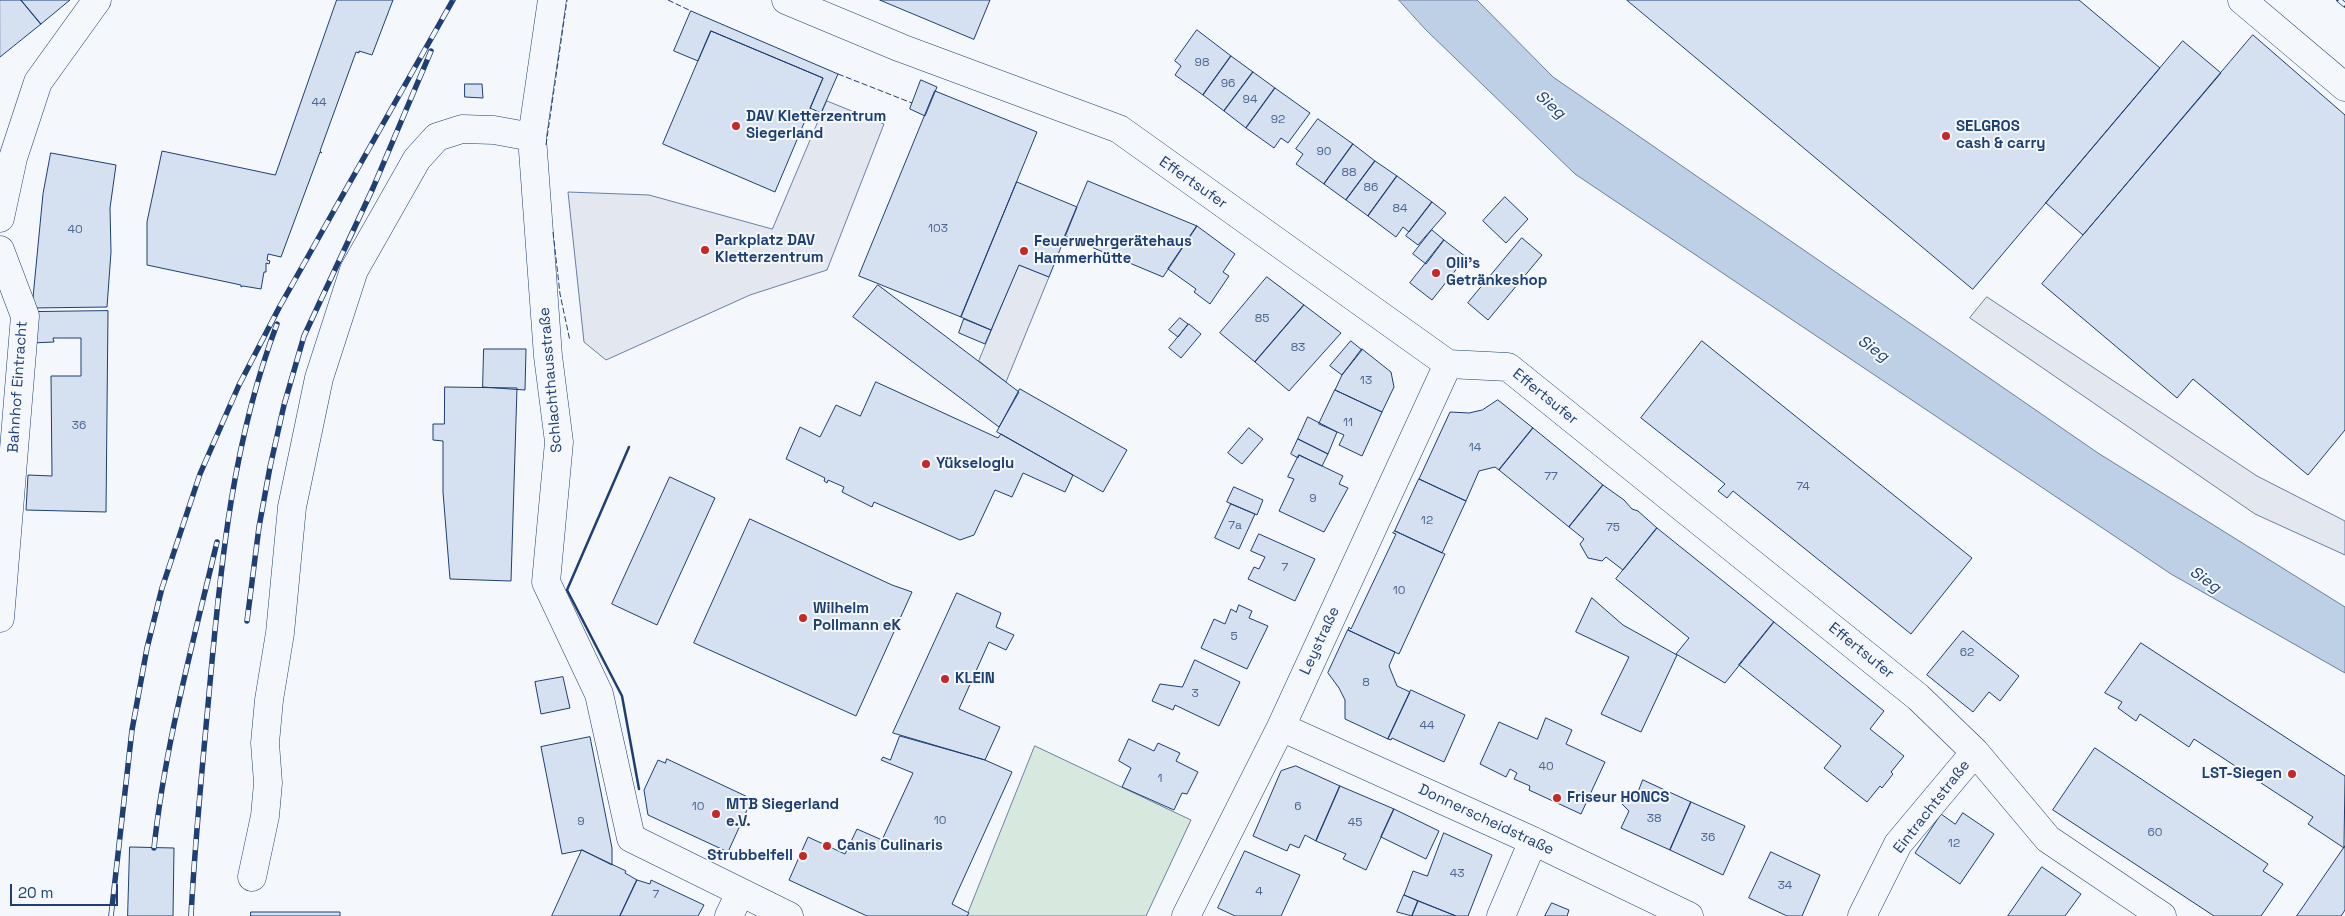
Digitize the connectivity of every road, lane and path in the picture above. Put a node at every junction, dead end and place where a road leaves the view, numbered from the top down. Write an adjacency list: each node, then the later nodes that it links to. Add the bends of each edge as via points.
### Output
1 (97, 0): 7 (street, via 38,82 13,158)
2 (552, 0): 6 (street, Schlachthausstraße)
3 (786, 0): 9 (street, Effertsufer, via 901,48 1118,129)
4 (2242, 0): 5 (street)
5 (2345, 87)
6 (532, 137): 14 (street, via 494,130 462,129 437,137 417,159 354,270 319,378 292,507 265,743 268,783 265,816); 15 (street, Schlachthausstraße, via 548,356 559,442 546,582 599,694 631,838)
7 (0, 218)
8 (0, 250): 10 (street, Bahnhof Eintracht, via 25,316)
9 (1448, 364): 11 (street, Leystraße); 12 (street, Effertsufer, via 1508,367 1918,697)
10 (0, 618)
11 (1281, 727): 13 (street, Donnerscheidstraße); 17 (street, Leystraße)
12 (1975, 752): 20 (street, Eintrachtstraße, via 1898,844); 21 (street, Effertsufer, via 2048,839)
13 (1533, 841): 18 (street); 19 (street, Donnerscheidstraße)
14 (252, 877)
15 (735, 904): 16 (street)
16 (789, 916)
17 (1186, 916)
18 (1501, 916)
19 (1689, 916)
20 (1862, 916)
21 (2162, 916)

